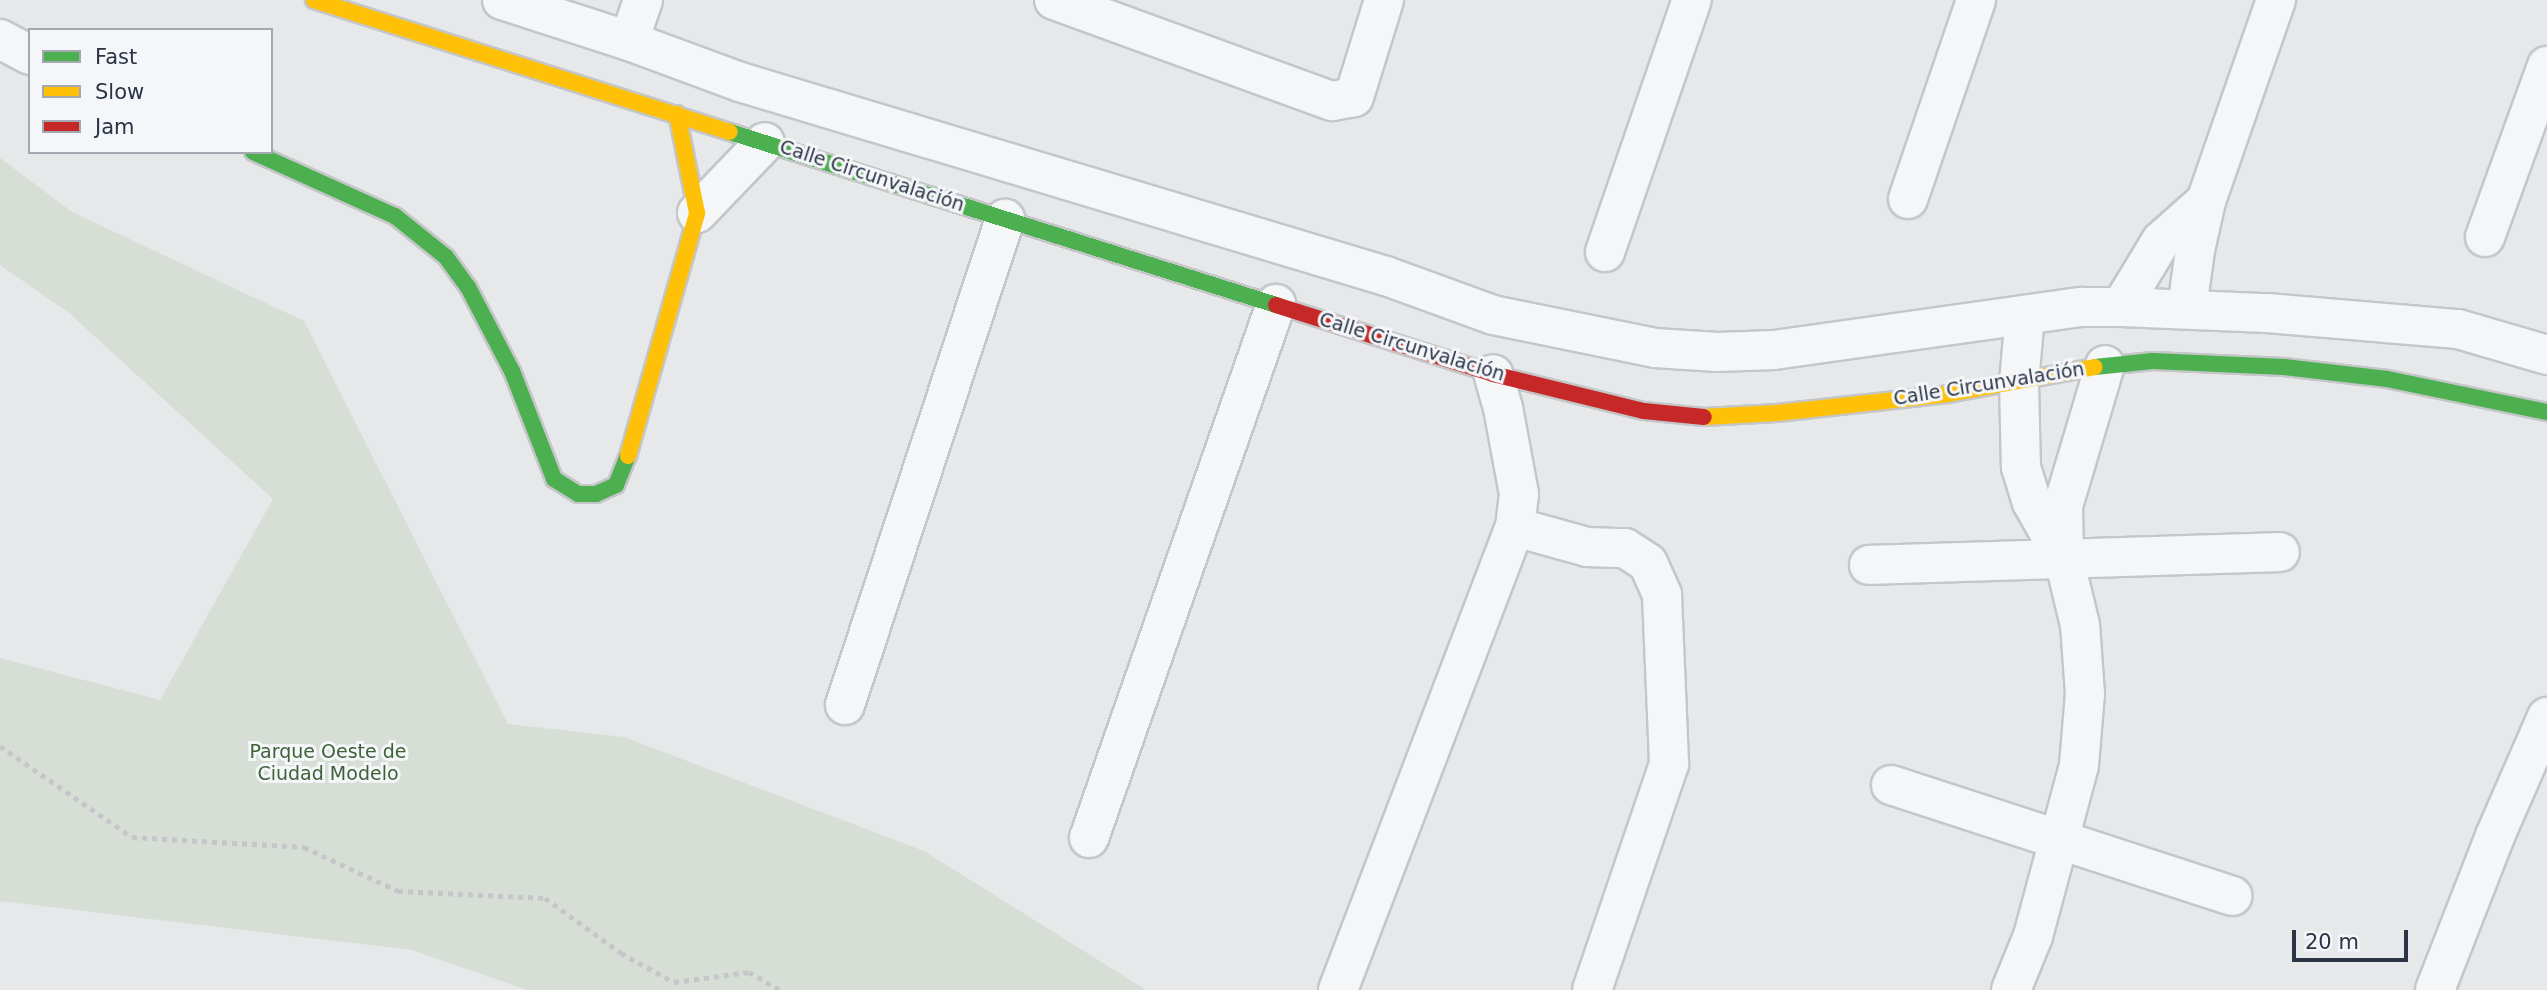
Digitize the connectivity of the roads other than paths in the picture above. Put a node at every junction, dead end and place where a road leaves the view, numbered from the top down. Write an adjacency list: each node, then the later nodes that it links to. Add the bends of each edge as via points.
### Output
1 (314, 0): 14 (street, Calle Circunvalación)
2 (502, 0): 10 (street)
3 (643, 0): 10 (street)
4 (1054, 0): 5 (street, via 1332,101 1354,97)
5 (1384, 0)
6 (1692, 0): 23 (street)
7 (1976, 0): 18 (street)
8 (2276, 0): 19 (street)
9 (0, 39): 11 (street)
10 (629, 41): 13 (street)
11 (28, 54)
12 (2547, 66): 22 (street)
13 (740, 82): 15 (street); 27 (street, via 1386,276 1493,314 1655,348 1774,350)
14 (677, 114): 15 (street, Calle Circunvalación); 20 (street)
15 (722, 128): 16 (street, Calle Circunvalación)
16 (765, 142): 20 (street); 21 (street, Calle Circunvalación)
17 (257, 154): 20 (street, via 394,216 446,257 468,287 512,371 554,479 578,494 596,494 616,485 627,460)
18 (1908, 199)
19 (2206, 201): 25 (street, via 2161,241); 26 (street)
20 (697, 213)
21 (1005, 219): 24 (street, Calle Circunvalación); 37 (street)
22 (2485, 237)
23 (1605, 252)
24 (1276, 304): 30 (street, Calle Circunvalación); 40 (street)
25 (2121, 307): 26 (street); 27 (street)
26 (2188, 308): 28 (street, via 2458,329)
27 (2025, 315): 31 (street)
28 (2547, 355)
29 (2105, 365): 31 (street, Calle Circunvalación); 32 (street, Calle Circunvalación, via 2153,361 2284,367 2387,379); 35 (street, via 2063,506)
30 (1493, 374): 31 (street, Calle Circunvalación, via 1644,411 1709,417 1948,394); 33 (street, via 1519,494)
31 (2019, 382): 35 (street, via 2021,467 2032,502)
32 (2547, 412)
33 (1515, 527): 43 (street); 44 (street, via 1587,547 1625,548 1648,563 1662,595 1669,764)
34 (2280, 552): 35 (street)
35 (2064, 559): 36 (street); 41 (street, via 2080,625 2085,694 2079,765)
36 (1869, 565)
37 (845, 705)
38 (2547, 717): 46 (street)
39 (1891, 785): 41 (street)
40 (1089, 838)
41 (2060, 840): 42 (street); 45 (street, via 2033,936)
42 (2232, 896)
43 (1338, 990)
44 (1592, 990)
45 (2011, 990)
46 (2435, 990)

